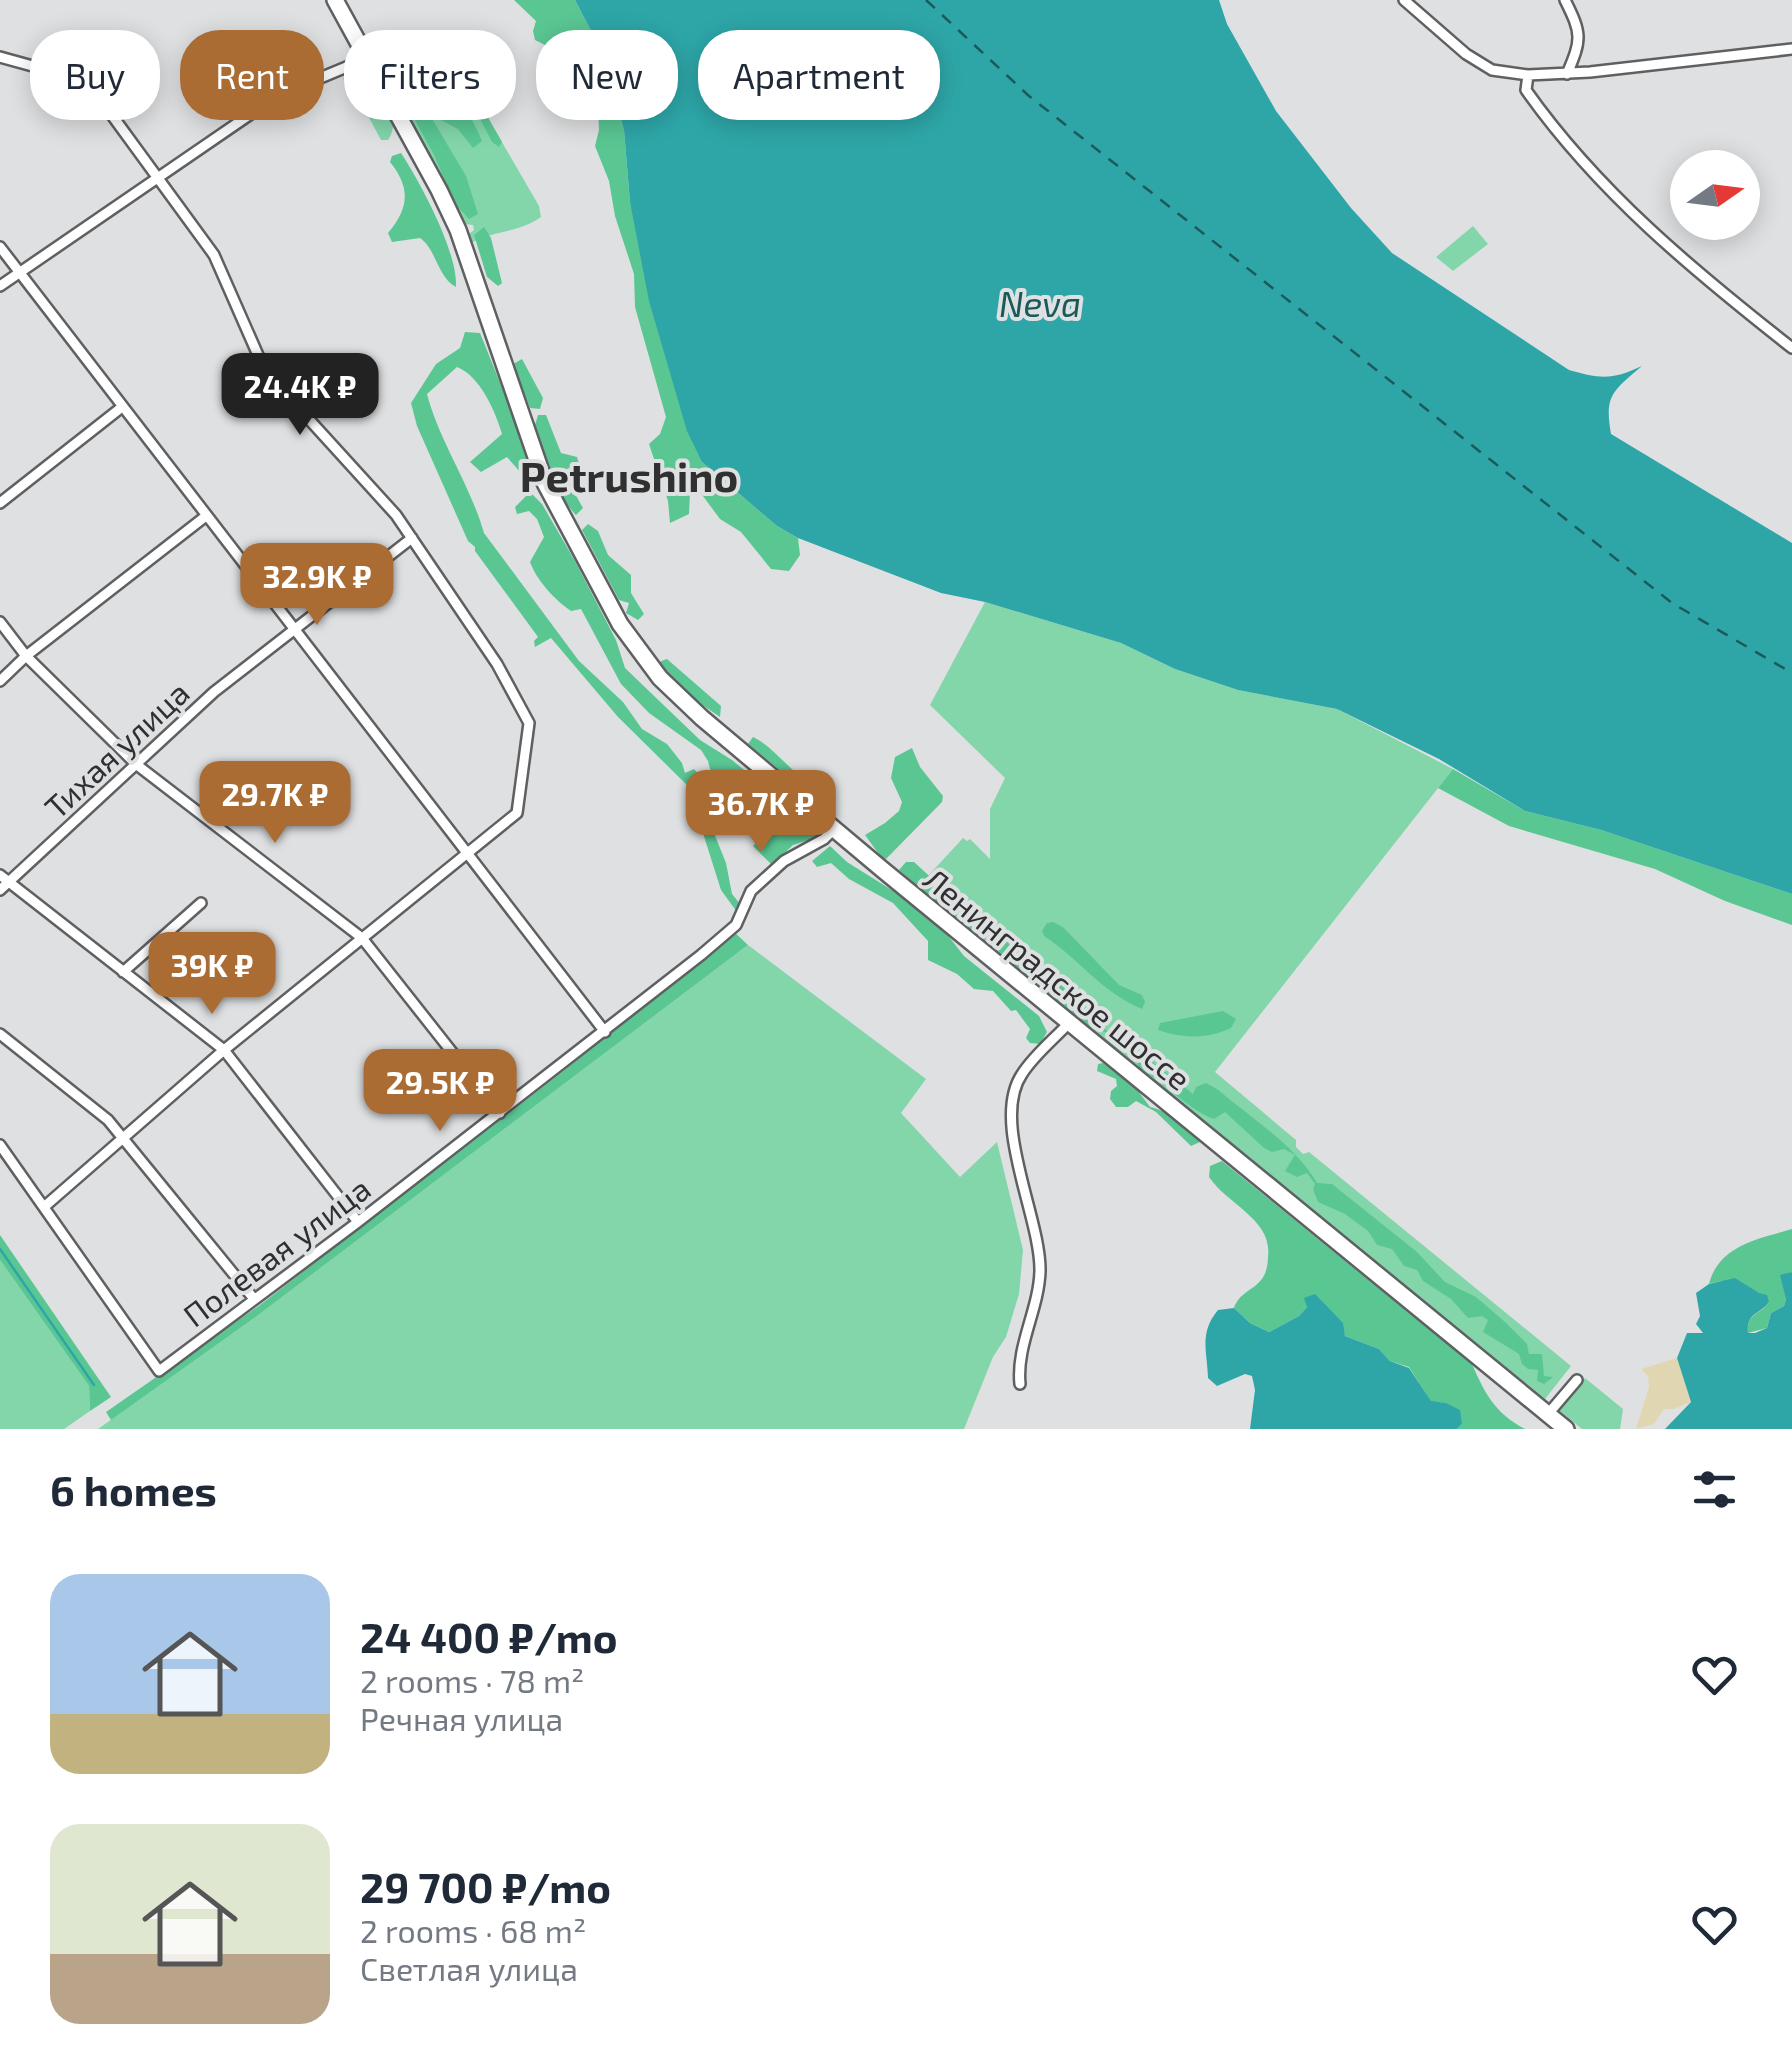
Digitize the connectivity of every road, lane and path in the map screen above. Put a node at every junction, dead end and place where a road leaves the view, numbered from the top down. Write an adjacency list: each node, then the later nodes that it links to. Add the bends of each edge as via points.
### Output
1 (335, 0): 4 (main road, Ленинградское шоссе)
2 (1404, 0): 9 (street, via 1492,70)
3 (1565, 0): 8 (street, via 1580,28)
4 (352, 30)
5 (1792, 49): 8 (street)
6 (0, 58): 11 (street, via 87,81)
7 (344, 68): 11 (street, via 277,96)
8 (1567, 74): 9 (street)
9 (1528, 75): 15 (street, via 1526,90 1583,165)
10 (401, 120): 25 (main road, Ленинградское шоссе, via 462,240 545,483 625,634 674,693)
11 (159, 176): 13 (street); 19 (street, via 214,255 265,370)
12 (0, 247): 13 (street)
13 (20, 272): 14 (street); 16 (street)
14 (0, 286)
15 (1792, 347)
16 (122, 407): 17 (street); 18 (street)
17 (0, 503)
18 (206, 516): 21 (street); 22 (street)
19 (412, 538): 21 (street, Тихая улица); 26 (street, via 529,723 517,813)
20 (0, 622): 22 (street)
21 (293, 630): 24 (street, Тихая улица); 26 (street)
22 (26, 656): 23 (street); 24 (street)
23 (0, 681)
24 (137, 765): 27 (street, Тихая улица); 29 (street)
25 (834, 829): 31 (main road, Ленинградское шоссе); 32 (street, Полевая улица, via 784,860 751,891 736,925)
26 (467, 856): 29 (street); 32 (street)
27 (3, 883): 30 (street)
28 (201, 903): 30 (street)
29 (362, 938): 34 (street); 35 (street)
30 (123, 972): 34 (street)
31 (1070, 1023): 42 (street, via 1022,1073 1015,1095 1016,1158 1040,1267); 43 (main road, Ленинградское шоссе)
32 (604, 1032): 35 (street, Полевая улица)
33 (0, 1034): 36 (street)
34 (224, 1050): 36 (street); 39 (street)
35 (500, 1112): 39 (street, Полевая улица)
36 (125, 1138): 38 (street); 40 (street)
37 (0, 1145): 38 (street)
38 (44, 1207): 40 (street, Полевая улица, via 158,1370)
39 (358, 1222): 40 (street, Полевая улица)
40 (254, 1300)
41 (1577, 1380): 43 (street)
42 (1020, 1384)
43 (1548, 1414): 44 (main road, Ленинградское шоссе)
44 (1566, 1429)

